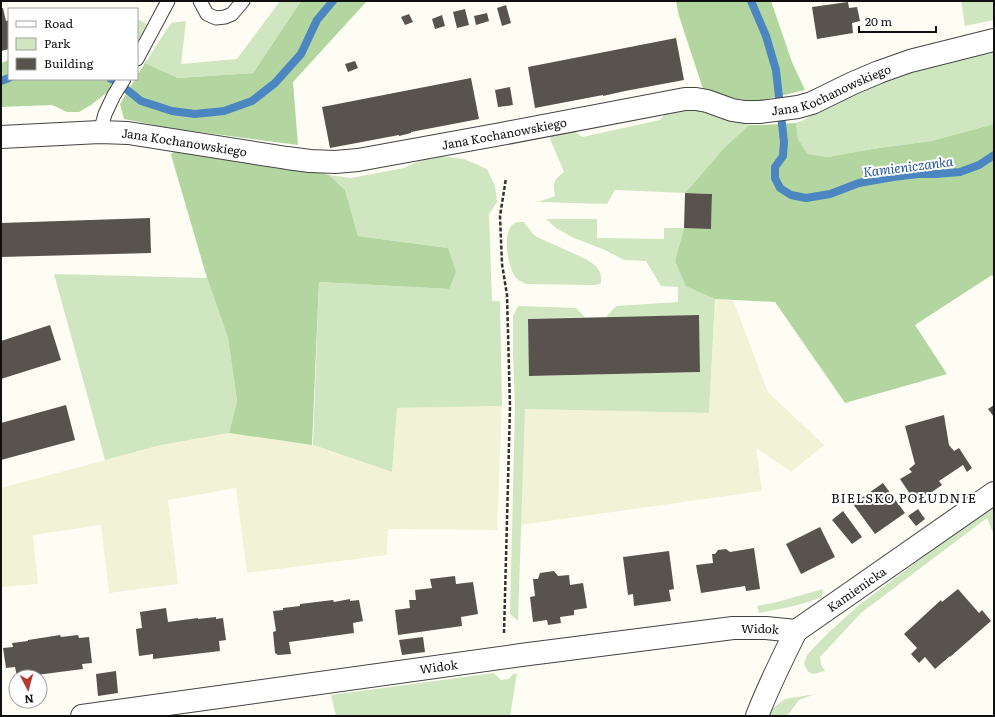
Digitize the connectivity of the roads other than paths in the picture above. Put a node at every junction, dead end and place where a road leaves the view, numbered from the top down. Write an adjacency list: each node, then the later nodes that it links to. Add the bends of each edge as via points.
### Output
1 (168, 1): 5 (lane)
2 (200, 1): 3 (lane, via 207,14 216,18 232,14)
3 (243, 1)
4 (994, 40): 7 (street, Jana Kochanowskiego, via 910,61 798,107 745,112 707,101 685,99 358,160 310,161 128,133)
5 (138, 57)
6 (123, 80): 7 (lane, via 105,114)
7 (100, 132): 8 (street, Jana Kochanowskiego)
8 (1, 137)
9 (994, 493): 10 (street, Kamienicka)
10 (796, 631): 11 (street, Widok, via 733,628); 12 (street, Kamienicka)
11 (82, 716)
12 (757, 716)

